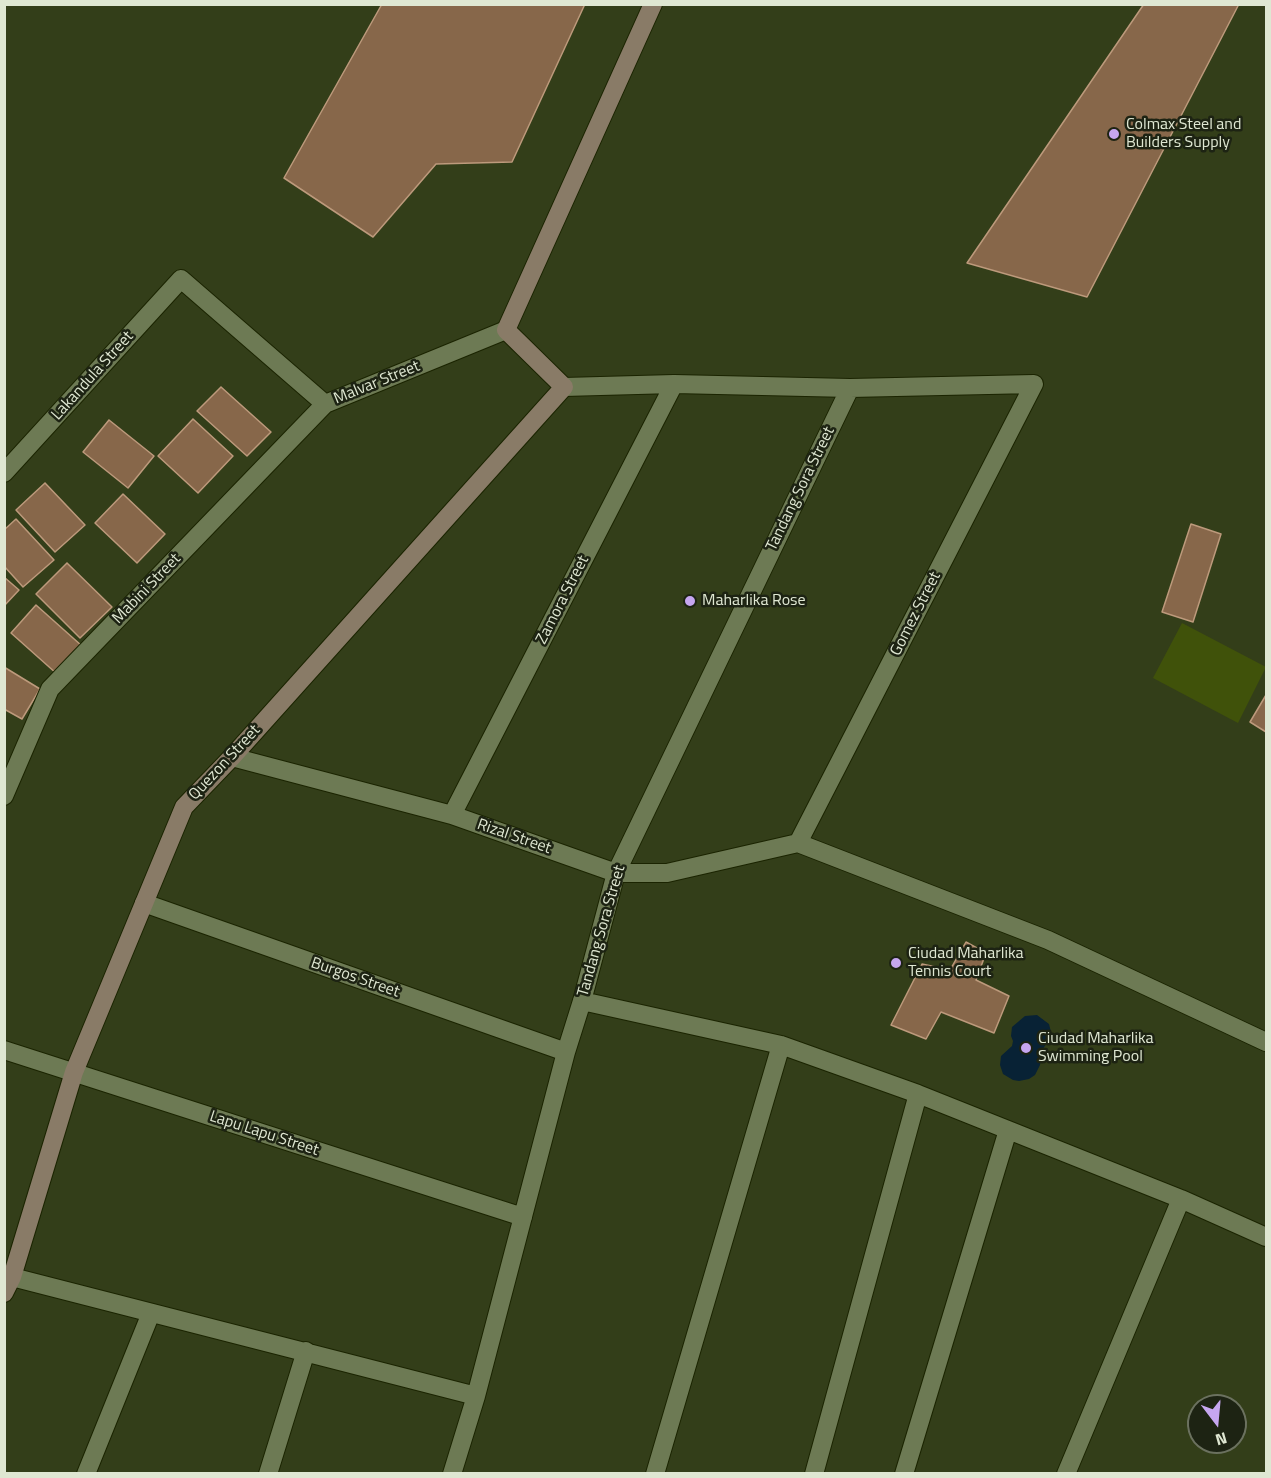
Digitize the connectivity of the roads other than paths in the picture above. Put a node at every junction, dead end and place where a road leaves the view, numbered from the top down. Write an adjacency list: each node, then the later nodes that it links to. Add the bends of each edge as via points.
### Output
1 (653, 4): 3 (street)
2 (181, 279): 7 (street, Malvar Street); 8 (street, Lakandula Street)
3 (506, 330): 5 (street); 7 (street, Malvar Street)
4 (674, 384): 5 (street); 6 (street); 11 (street, Zamora Street)
5 (564, 387): 9 (street, Quezon Street)
6 (850, 388): 12 (street, Gomez Street, via 1034,384); 13 (street, Tandang Sora Street)
7 (325, 404): 10 (street, Mabini Street, via 50,689)
8 (4, 473)
9 (232, 757): 11 (street, Rizal Street); 14 (street, Quezon Street, via 184,807)
10 (4, 796)
11 (452, 815): 13 (street, Rizal Street)
12 (798, 843): 13 (street, Rizal Street, via 667,873); 16 (street, via 1048,940)
13 (616, 873): 15 (street, Tandang Sora Street)
14 (144, 903): 19 (street, Burgos Street); 20 (street, Quezon Street)
15 (582, 1001): 17 (street); 19 (street, Tandang Sora Street)
16 (1266, 1042)
17 (781, 1045): 21 (street); 33 (street)
18 (4, 1050): 20 (street, Lapu Lapu Street)
19 (566, 1052): 24 (street, Tandang Sora Street)
20 (74, 1072): 24 (street, Lapu Lapu Street); 26 (street, Quezon Street)
21 (918, 1094): 22 (street); 34 (street)
22 (1008, 1130): 23 (street); 35 (street)
23 (1181, 1199): 25 (street); 36 (street)
24 (522, 1217): 29 (street, Tandang Sora Street)
25 (1266, 1237)
26 (8, 1285): 27 (street)
27 (151, 1313): 28 (street); 30 (street)
28 (306, 1351): 29 (street); 31 (street)
29 (476, 1396): 32 (street, Tandang Sora Street)
30 (86, 1473)
31 (268, 1473)
32 (452, 1473)
33 (655, 1473)
34 (814, 1473)
35 (904, 1473)
36 (1066, 1473)

